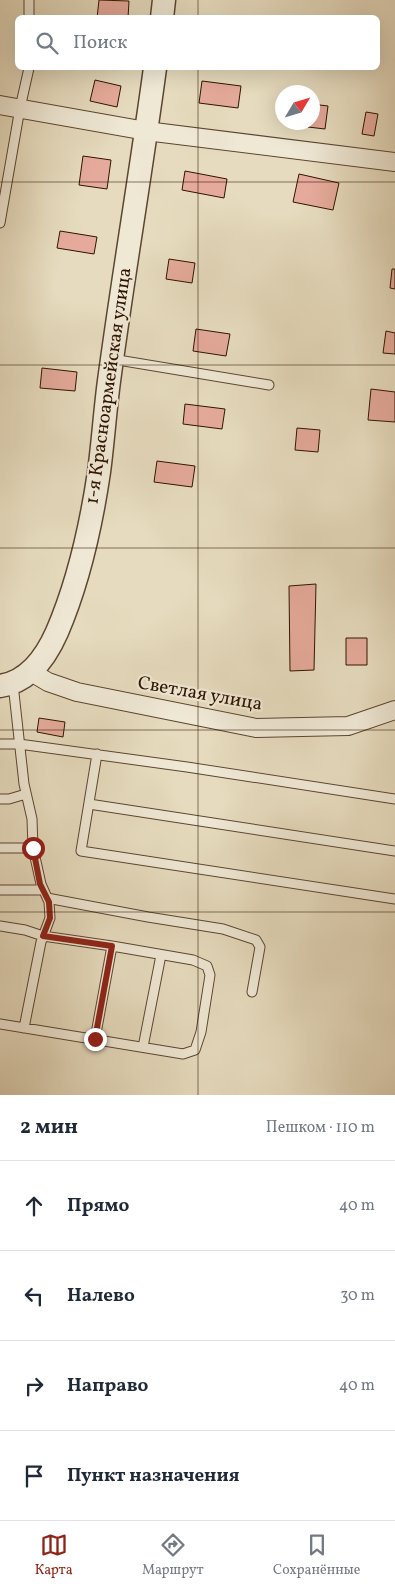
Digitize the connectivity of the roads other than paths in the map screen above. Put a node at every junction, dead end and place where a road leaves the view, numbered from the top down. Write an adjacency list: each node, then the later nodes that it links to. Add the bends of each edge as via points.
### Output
1 (29, 0): 3 (lane)
2 (164, 0): 4 (street)
3 (29, 15)
4 (162, 15)
5 (29, 70): 8 (lane)
6 (155, 70): 9 (street, 1-я Красноармейская улица)
7 (0, 105): 8 (street)
8 (20, 108): 9 (street); 11 (lane)
9 (146, 132): 10 (street); 12 (street, 1-я Красноармейская улица)
10 (395, 162)
11 (0, 223)
12 (112, 360): 13 (lane); 14 (street, 1-я Красноармейская улица, via 99,472 82,562 72,596 57,634 42,659)
13 (269, 385)
14 (14, 681): 15 (street, Светлая улица, via 48,682 77,692 256,728 348,726); 17 (lane)
15 (395, 710)
16 (0, 744): 17 (lane)
17 (19, 744): 18 (lane); 19 (lane)
18 (97, 754): 21 (lane); 22 (lane)
19 (26, 794): 20 (lane); 24 (lane, via 32,820)
20 (0, 799)
21 (395, 799)
22 (89, 804): 25 (lane); 28 (lane, via 81,851)
23 (0, 848): 24 (lane)
24 (33, 848): 27 (lane)
25 (395, 851)
26 (0, 890): 27 (lane)
27 (45, 894): 30 (lane, via 50,918); 33 (lane, via 223,929 256,940 260,947)
28 (395, 899)
29 (0, 926): 30 (lane)
30 (43, 936): 31 (lane); 35 (lane)
31 (112, 946): 32 (lane); 36 (lane)
32 (161, 955): 37 (lane); 37 (lane, via 207,966 210,974 200,1032 196,1050 183,1054)
33 (252, 992)
34 (0, 1024): 35 (lane)
35 (24, 1028): 36 (lane)
36 (95, 1039): 37 (lane)
37 (143, 1047)

